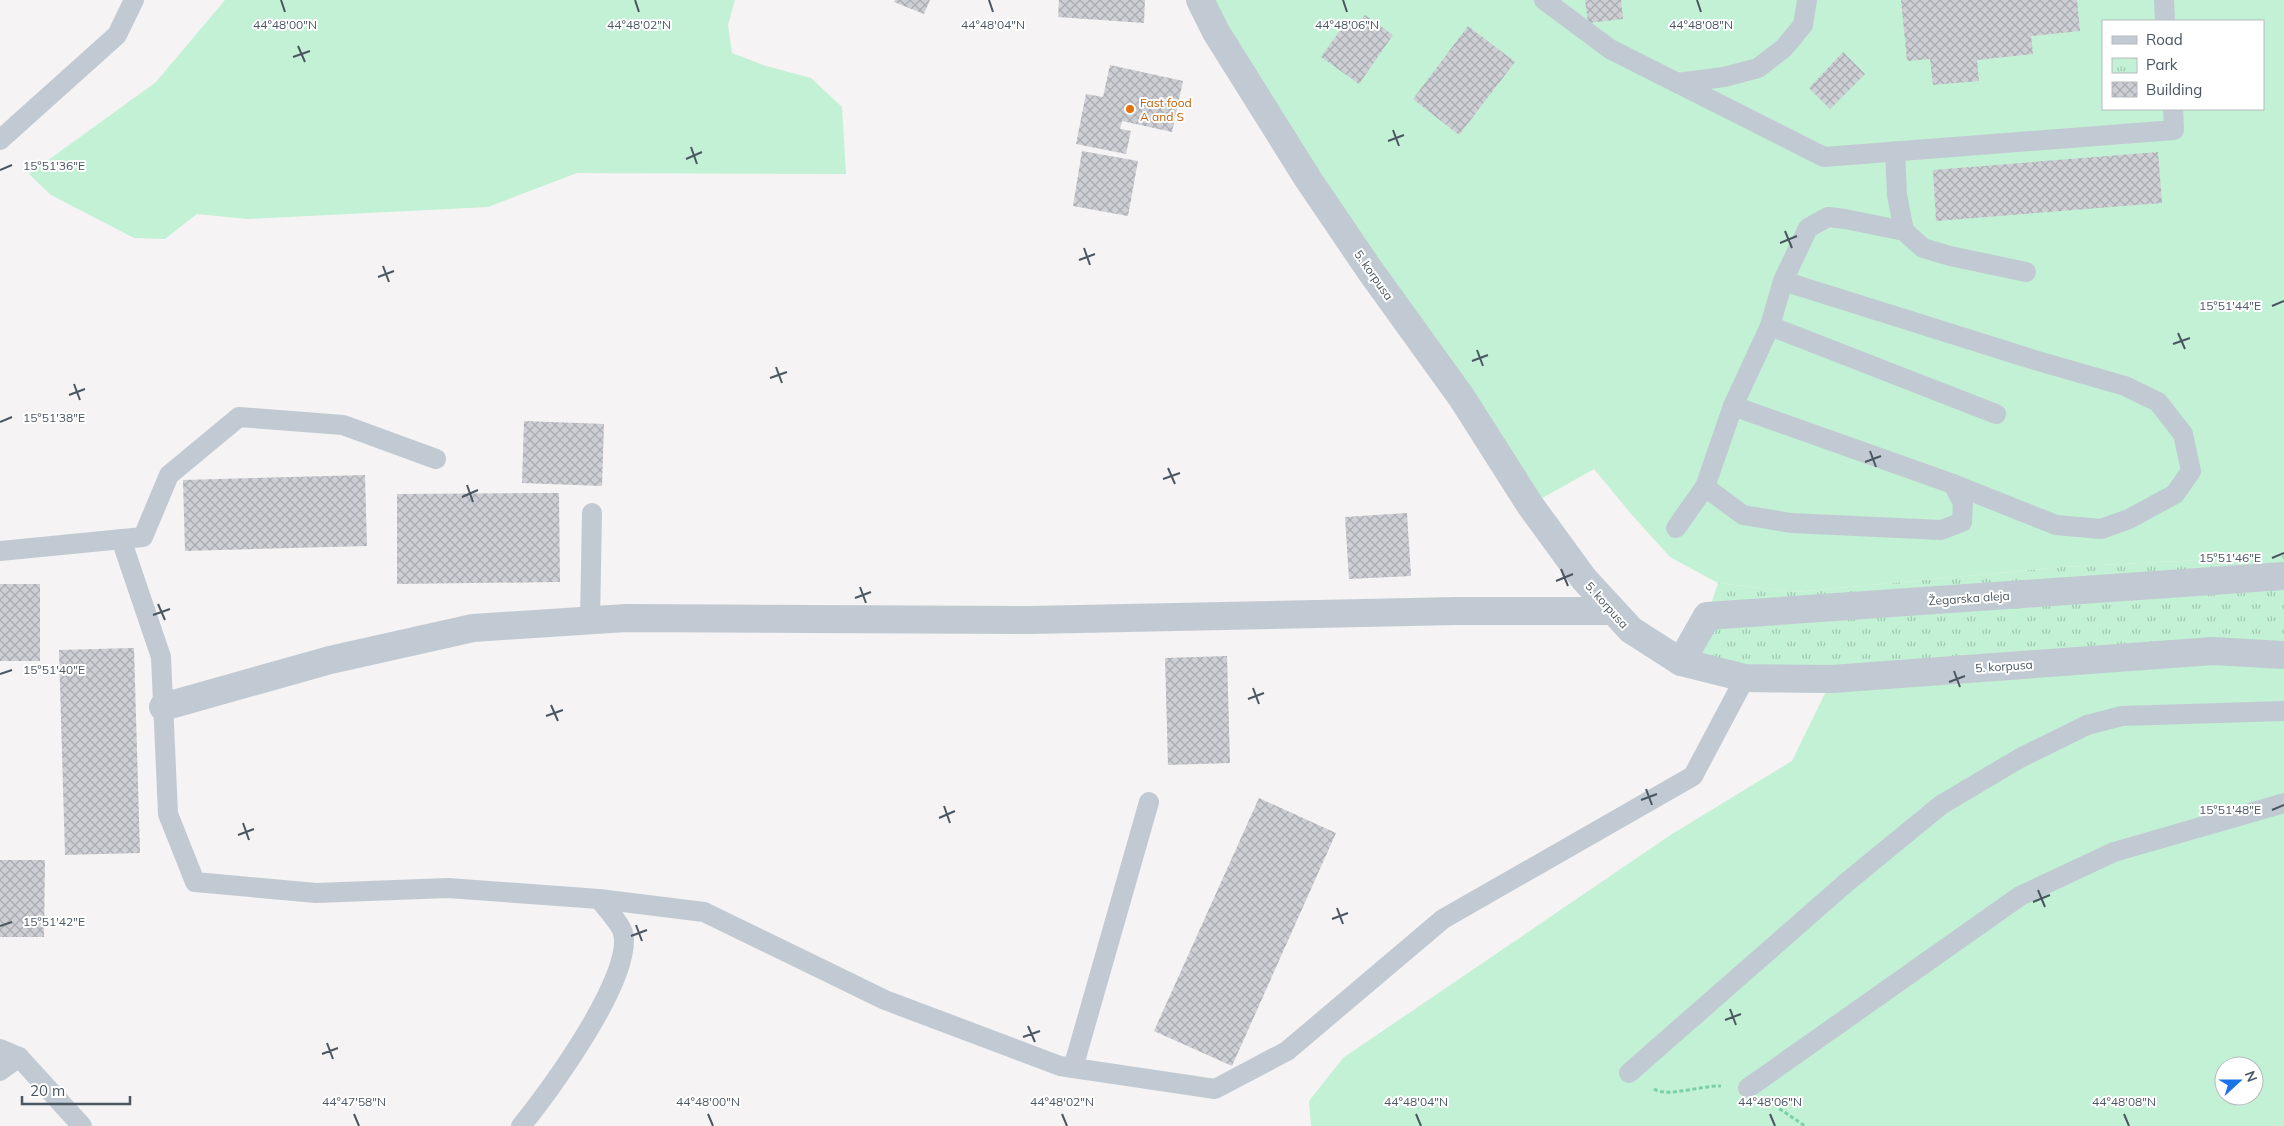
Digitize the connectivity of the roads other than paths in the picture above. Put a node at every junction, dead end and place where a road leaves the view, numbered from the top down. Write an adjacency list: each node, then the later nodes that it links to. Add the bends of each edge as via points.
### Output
1 (134, 0): 9 (lane, via 117,35)
2 (1200, 0): 25 (street, 5. korpusa, via 1263,108 1363,260 1462,398 1530,505 1584,579)
3 (1544, 0): 7 (lane, via 1610,49)
4 (1808, 0): 7 (lane, via 1803,25 1784,48 1758,68 1724,77)
5 (2164, 0): 6 (lane)
6 (2165, 20)
7 (1677, 83): 10 (lane, via 1824,156)
8 (2173, 110): 10 (lane, via 2174,130)
9 (0, 140)
10 (1895, 151): 11 (lane, via 1897,195)
11 (1904, 231): 12 (lane, via 1923,248); 13 (lane, via 1828,217 1808,228)
12 (2026, 272)
13 (1783, 281): 14 (lane); 18 (lane, via 2125,386 2158,402 2173,421 2183,434 2192,471 2176,494 2129,519 2101,528 2056,525)
14 (1770, 326): 15 (lane); 16 (lane)
15 (1733, 406): 18 (lane); 19 (lane)
16 (1996, 414)
17 (436, 459): 22 (lane, via 343,425 239,417 169,475 143,537)
18 (1953, 484): 19 (lane, via 1963,503 1962,522 1941,530 1791,523 1743,515)
19 (1704, 487): 21 (lane)
20 (592, 513): 26 (lane)
21 (1676, 528)
22 (121, 539): 23 (lane); 30 (lane, via 161,656)
23 (0, 551)
24 (2284, 576): 28 (street, Žegarska aleja, via 1707,616)
25 (1612, 611): 26 (street, via 1032,620); 28 (street, 5. korpusa, via 1631,630)
26 (590, 620): 30 (street, via 473,628 330,660)
27 (2284, 655): 29 (street, 5. korpusa, via 2213,652 1832,679)
28 (1680, 662): 29 (street, 5. korpusa)
29 (1745, 678): 37 (lane, via 1692,776 1443,919 1287,1051 1215,1089)
30 (163, 707): 34 (lane, via 168,814 195,882 316,893 448,888)
31 (2284, 711): 39 (lane, via 2122,716 2087,725 2020,758 1941,805 1847,882)
32 (1149, 802): 37 (lane)
33 (2284, 802): 40 (lane, via 2114,852 2020,896)
34 (599, 899): 37 (lane, via 704,912 884,1000 1060,1066); 42 (lane, via 623,932 622,963 586,1036)
35 (0, 1049): 36 (lane)
36 (19, 1057): 38 (lane); 41 (lane)
37 (1073, 1068)
38 (0, 1071)
39 (1629, 1072)
40 (1748, 1088)
41 (82, 1126)
42 (521, 1126)

